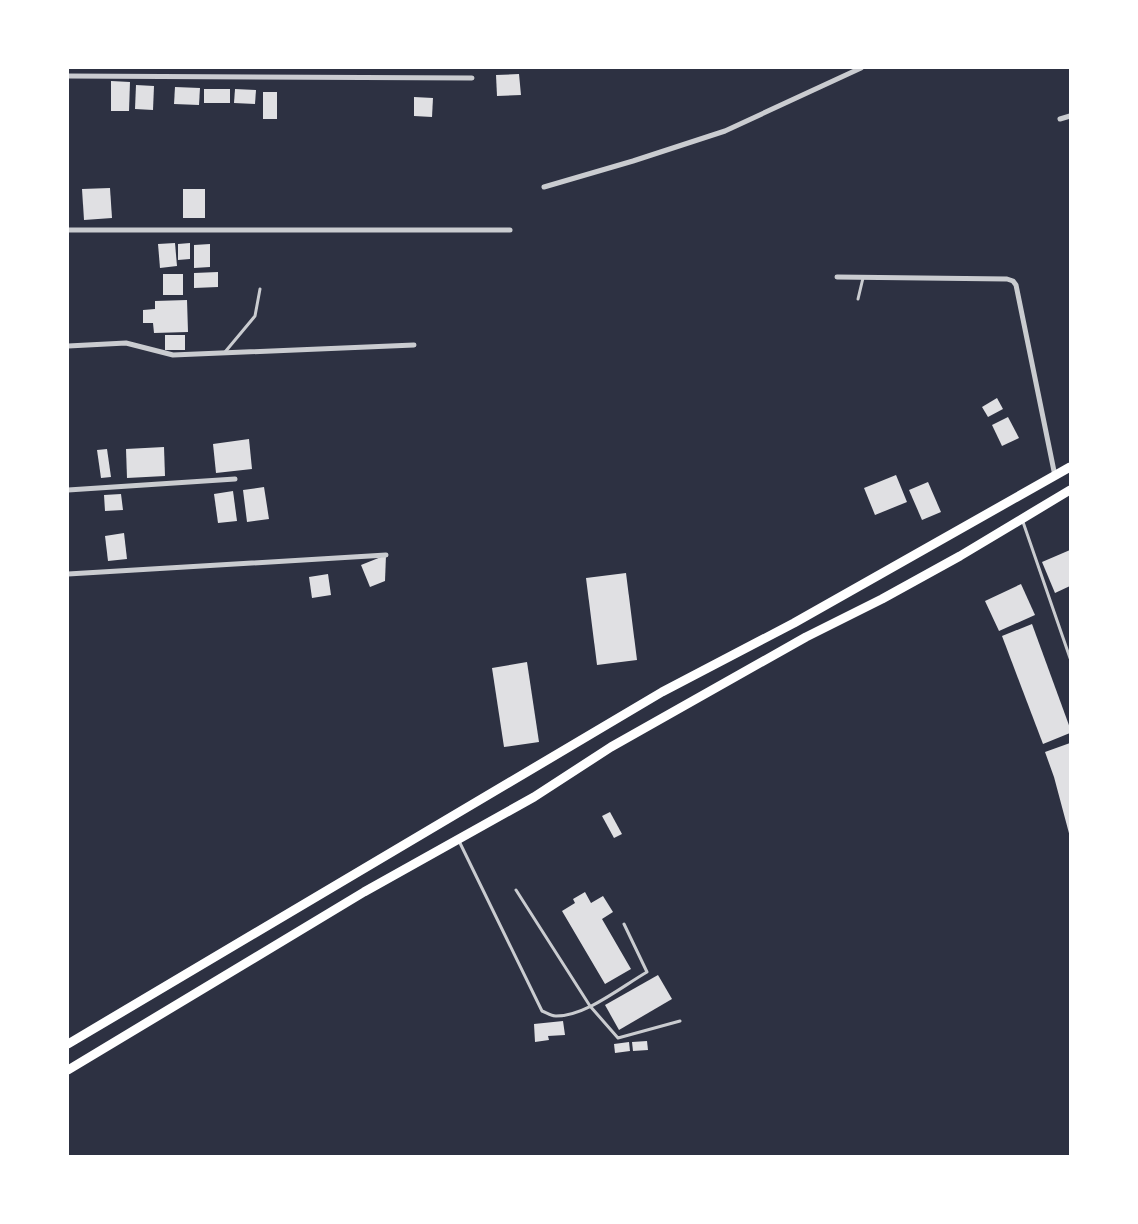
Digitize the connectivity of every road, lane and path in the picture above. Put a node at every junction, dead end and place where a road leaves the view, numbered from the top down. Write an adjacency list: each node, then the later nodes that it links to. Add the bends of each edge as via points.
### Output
1 (861, 68): 6 (street, via 725,130)
2 (68, 76): 3 (street)
3 (472, 78)
4 (1071, 116): 5 (street)
5 (1060, 119)
6 (544, 187)
7 (68, 230): 8 (street)
8 (510, 230)
9 (837, 277): 10 (street)
10 (863, 278): 12 (lane); 17 (street, via 1013,281)
11 (260, 289): 15 (lane, via 255,316)
12 (858, 299)
13 (414, 345): 15 (street)
14 (68, 346): 15 (street, via 126,343 164,354)
15 (224, 353)
16 (1071, 467): 17 (highway)
17 (1055, 476): 28 (highway, via 794,623 662,692)
18 (235, 479): 19 (street)
19 (68, 490)
20 (1071, 490): 21 (highway)
21 (1022, 517): 24 (lane); 25 (highway, via 951,561 621,741 534,797)
22 (386, 555): 23 (street)
23 (68, 574)
24 (1071, 658)
25 (458, 839): 29 (highway); 30 (lane, via 543,1011 556,1016)
26 (516, 890): 30 (lane)
27 (624, 924): 30 (lane, via 647,972)
28 (204, 964): 29 (highway); 32 (highway)
29 (212, 983): 33 (highway)
30 (590, 1006): 31 (lane, via 618,1038)
31 (680, 1021)
32 (68, 1044)
33 (68, 1070)

